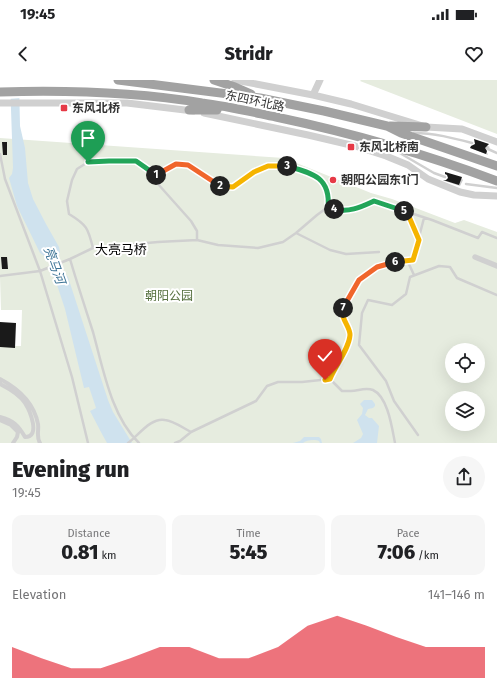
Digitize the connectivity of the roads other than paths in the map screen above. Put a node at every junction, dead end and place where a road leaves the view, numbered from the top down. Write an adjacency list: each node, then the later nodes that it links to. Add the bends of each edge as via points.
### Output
1 (118, 80): 7 (highway, 东四环北路)
2 (214, 80): 7 (highway, via 235,86)
3 (235, 80): 6 (street, 东四环北路)
4 (320, 80): 6 (street)
5 (0, 92): 10 (highway, 东四环北路, via 131,94 202,102)
6 (313, 95): 12 (street, 东四环北路)
7 (260, 98): 11 (highway, 东四环北路)
8 (3, 103): 9 (street, 东四环北路, via 127,103)
9 (189, 110): 10 (highway); 26 (street, 东四环北路, via 355,146 408,165 428,179 460,192)
10 (240, 110): 16 (highway, 东四环北路)
11 (387, 126): 12 (highway); 13 (highway, 东四环北路)
12 (426, 127): 14 (street, 东四环北路, via 462,129)
13 (401, 133): 15 (lane, via 446,136); 20 (highway, 东四环北路)
14 (497, 142)
15 (472, 143)
16 (389, 144): 22 (lane, via 400,153); 23 (highway, 东四环北路)
17 (488, 149): 18 (lane)
18 (497, 153)
19 (0, 154): 40 (lane, via 5,179)
20 (497, 166)
21 (157, 175): 27 (lane, via 176,164 188,165 220,186 233,187 254,172 268,166 286,165 309,172 324,183 329,196); 32 (lane, via 158,184 191,221 197,231); 34 (lane, via 136,161 88,162 77,169 67,200 69,214 87,227)
22 (445, 177)
23 (497, 181)
24 (466, 184): 25 (lane)
25 (497, 188)
26 (497, 196)
27 (328, 208): 28 (lane, via 342,211 374,201); 30 (lane)
28 (407, 212): 29 (lane); 33 (lane)
29 (424, 218): 31 (lane, via 478,238 482,232); 33 (lane)
30 (296, 233): 32 (lane, via 283,242 258,248 218,245); 35 (lane, via 330,250 346,254)
31 (497, 238)
32 (197, 240): 34 (lane)
33 (419, 240): 38 (lane, via 413,260)
34 (93, 248): 37 (lane)
35 (379, 252)
36 (475, 258): 39 (street)
37 (70, 259): 40 (lane); 49 (lane, via 116,410)
38 (408, 262): 41 (lane); 44 (lane, via 395,262 377,267 359,280 342,313 350,333 349,343)
39 (497, 266)
40 (40, 271): 42 (lane); 52 (lane, via 72,377)
41 (414, 275): 43 (lane, via 439,266 450,267 457,278); 48 (lane, via 410,277 406,294 392,305 368,300 362,313 359,346 386,381 394,401)
42 (0, 276)
43 (497, 295)
44 (330, 379): 47 (lane, via 278,382 267,386 256,401); 56 (lane, via 342,391 372,390 382,398)
45 (0, 417): 51 (street, via 12,420 25,438 32,435 33,423 26,403 0,384 0,379 12,385 28,400 36,414)
46 (0, 420): 50 (street, via 18,432)
47 (191, 432): 49 (lane, via 165,420 159,420 150,424); 55 (lane)
48 (418, 435)
49 (134, 439): 53 (lane); 54 (lane)
50 (13, 443)
51 (40, 443)
52 (88, 443)
53 (128, 443)
54 (139, 443)
55 (175, 443)
56 (395, 443)

